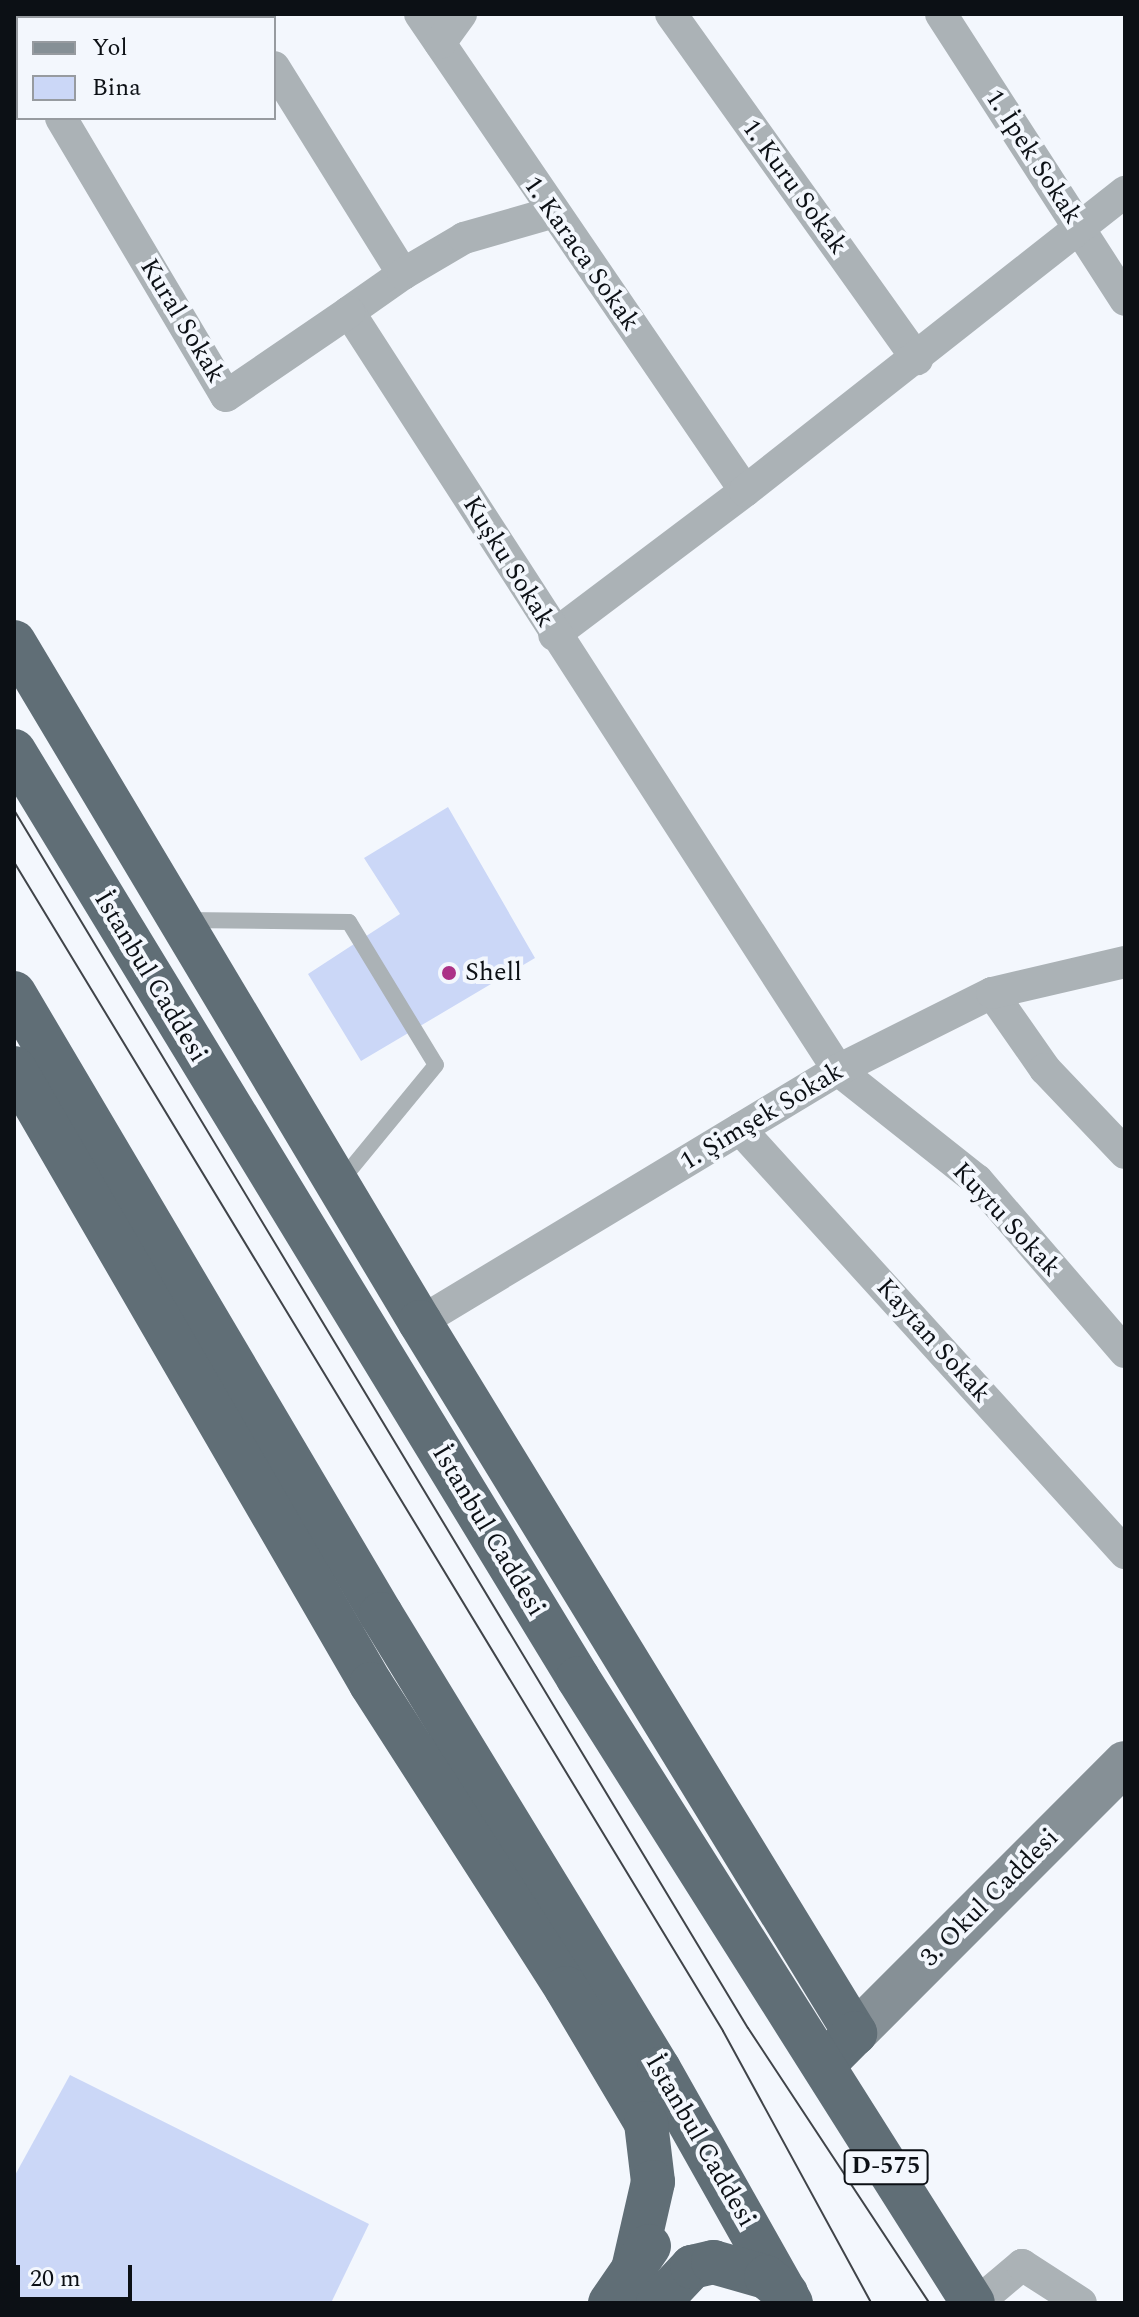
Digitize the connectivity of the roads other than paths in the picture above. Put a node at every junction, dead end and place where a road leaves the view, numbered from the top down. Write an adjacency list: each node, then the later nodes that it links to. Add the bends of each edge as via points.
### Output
1 (420, 14): 5 (street, 1. Karaca Sokak)
2 (461, 14): 5 (street)
3 (671, 14): 14 (street, 1. Kuru Sokak)
4 (941, 14): 10 (street, 1. İpek Sokak)
5 (440, 43): 9 (street, 1. Karaca Sokak)
6 (276, 70): 11 (street)
7 (62, 120): 13 (street, Kural Sokak, via 226,396)
8 (1125, 192): 10 (street)
9 (551, 213): 11 (street, via 464,238); 15 (street, 1. Karaca Sokak)
10 (1079, 230): 12 (street, 1. İpek Sokak); 14 (street)
11 (403, 274): 13 (street)
12 (1125, 300)
13 (349, 312): 16 (street, Kuşku Sokak)
14 (917, 359): 15 (street)
15 (745, 491): 16 (street)
16 (554, 635): 24 (street, Kuşku Sokak)
17 (14, 642): 19 (highway)
18 (14, 751): 33 (highway, İstanbul Caddesi / D-575, via 578,1678)
19 (182, 919): 27 (highway); 27 (lane, via 349,922 436,1065)
20 (1125, 962): 22 (street, 1. Şimşek Sokak)
21 (14, 993): 34 (highway, İstanbul Caddesi)
22 (992, 993): 24 (street, 1. Şimşek Sokak); 26 (street, via 1045,1069)
23 (14, 1068): 35 (highway, via 371,1684 646,2123 653,2182)
24 (838, 1070): 25 (street, 1. Şimşek Sokak); 29 (street, Kuytu Sokak, via 977,1180)
25 (740, 1129): 28 (street, 1. Şimşek Sokak); 30 (street, Kaytan Sokak)
26 (1125, 1153)
27 (338, 1185): 28 (highway)
28 (420, 1322): 32 (highway)
29 (1125, 1352)
30 (1125, 1553)
31 (1125, 1763): 32 (main road, 3. Okul Caddesi)
32 (855, 2033): 33 (highway)
33 (823, 2065): 37 (highway, İstanbul Caddesi / D-575)
34 (672, 2093): 35 (highway, via 688,2157 670,2216); 36 (highway, İstanbul Caddesi)
35 (633, 2292): 36 (highway, via 713,2262 766,2277)
36 (789, 2298)
37 (975, 2303): 38 (street, via 1022,2265)
38 (1081, 2303)

